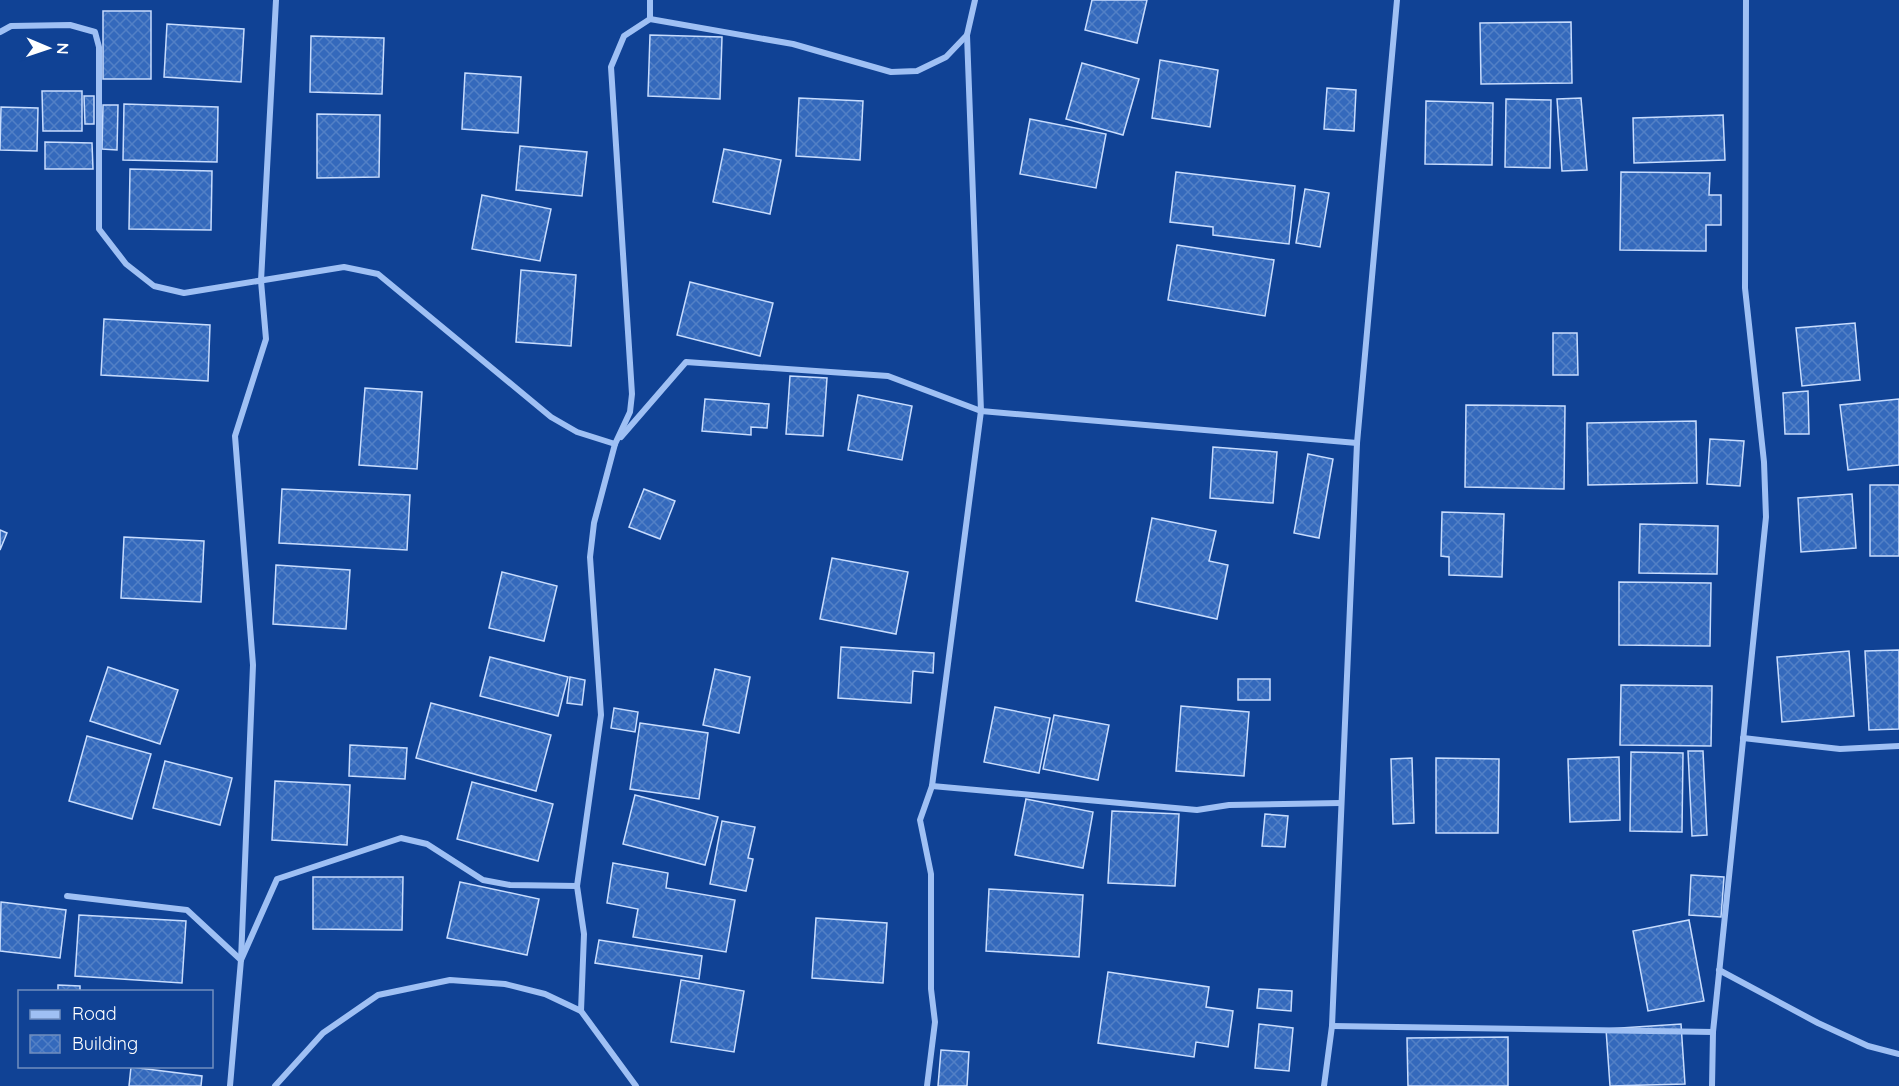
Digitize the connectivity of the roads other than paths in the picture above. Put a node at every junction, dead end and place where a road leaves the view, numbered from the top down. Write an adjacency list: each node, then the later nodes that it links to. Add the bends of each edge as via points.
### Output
1 (276, 0): 9 (street)
2 (650, 0): 6 (street)
3 (975, 0): 8 (street)
4 (1397, 0): 12 (street)
5 (1746, 0): 13 (street, via 1745,288 1764,462 1766,517)
6 (650, 19): 8 (street, via 793,44 891,72 917,71 946,57); 11 (street, via 624,36 612,67 632,394 630,412)
7 (0, 32): 9 (street, via 11,26 70,24 95,32 99,47 99,230 126,264 154,286 184,293)
8 (967, 35): 10 (street)
9 (261, 280): 11 (street, via 344,267 378,274 551,417 577,432); 19 (street, via 266,339 235,436 253,665)
10 (981, 411): 11 (street, via 888,376 686,362); 12 (street); 15 (street)
11 (615, 444): 17 (street, via 594,523 590,557 601,715)
12 (1357, 444): 16 (street)
13 (1743, 738): 14 (street, via 1840,748); 20 (street)
14 (1899, 746)
15 (932, 786): 16 (street, via 1197,810); 28 (street, via 920,820 931,874 930,989 935,1022)
16 (1341, 803): 22 (street)
17 (577, 886): 19 (street, via 510,885 483,880 427,844 401,838 278,879); 21 (street, via 585,934)
18 (67, 896): 19 (street, via 188,910)
19 (241, 960): 25 (street)
20 (1719, 970): 23 (street); 24 (street, via 1828,1028 1868,1046)
21 (581, 1011): 26 (street, via 544,994 505,984 450,980 378,995 323,1033); 27 (street)
22 (1332, 1026): 23 (street); 29 (street)
23 (1713, 1032): 30 (street)
24 (1899, 1054)
25 (230, 1086)
26 (275, 1086)
27 (636, 1086)
28 (927, 1086)
29 (1324, 1086)
30 (1712, 1086)

